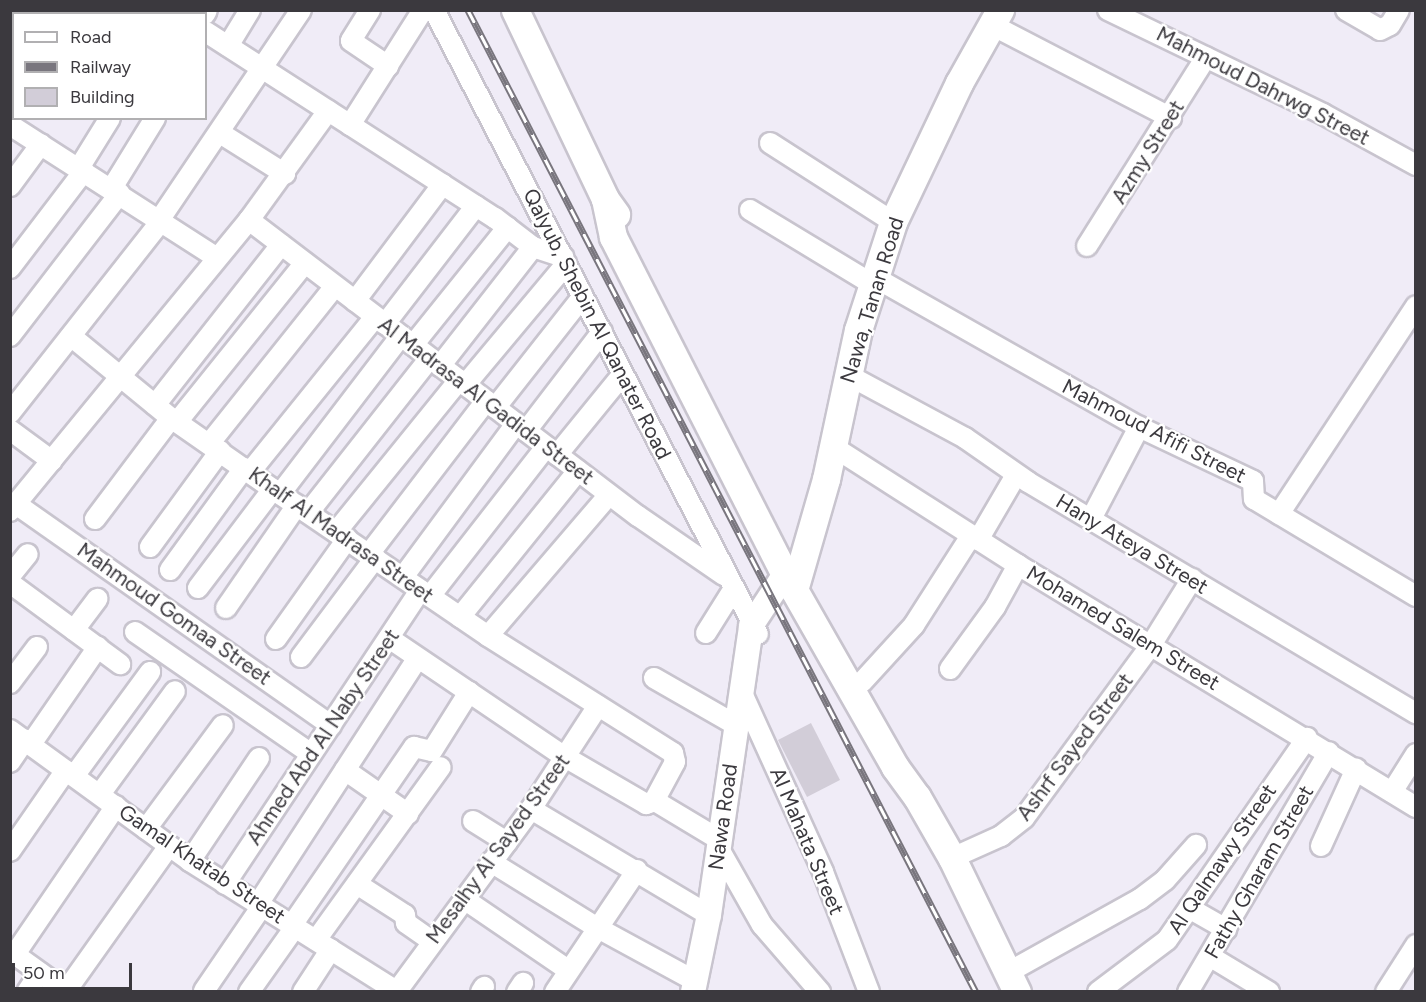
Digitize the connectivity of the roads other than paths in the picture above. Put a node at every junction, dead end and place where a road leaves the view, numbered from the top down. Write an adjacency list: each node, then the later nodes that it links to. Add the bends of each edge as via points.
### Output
1 (250, 10): 12 (street)
2 (302, 10): 15 (street)
3 (370, 10): 14 (street, via 351,41)
4 (423, 10): 14 (street)
5 (434, 10): 41 (street, Qalyub, Shebin Al Qanater Road)
6 (515, 10): 87 (main road, via 605,199 613,237)
7 (1108, 10): 13 (street, Mahmoud Dahrwg Street)
8 (1346, 10): 9 (street, via 1380,30 1390,25)
9 (1399, 10)
10 (995, 17): 17 (street); 35 (main road, Nawa, Tanan Road)
11 (207, 26): 12 (street)
12 (228, 46): 15 (street)
13 (1206, 57): 17 (street, Azmy Street); 25 (street, Mahmoud Dahrwg Street)
14 (388, 66): 21 (street)
15 (264, 68): 16 (street); 22 (street)
16 (328, 111): 21 (street); 27 (street)
17 (1171, 118): 38 (street, Azmy Street)
18 (109, 120): 26 (street)
19 (154, 120): 30 (street)
20 (22, 125): 24 (street)
21 (350, 125): 28 (street)
22 (220, 133): 27 (street); 33 (street)
23 (770, 142): 35 (street)
24 (41, 144): 26 (street); 29 (street)
25 (1416, 165)
26 (82, 170): 30 (street); 43 (street)
27 (285, 174): 34 (street)
28 (443, 184): 31 (street); 47 (street)
29 (10, 186)
30 (116, 191): 33 (street); 51 (street)
31 (476, 206): 36 (street); 49 (street)
32 (750, 210): 44 (street, Mahmoud Afifi Street)
33 (160, 220): 40 (street); 52 (street)
34 (249, 220): 37 (street, Al Madrasa Al Gadida Street); 40 (street)
35 (893, 222): 44 (main road, Nawa, Tanan Road)
36 (508, 227): 39 (street); 53 (street)
37 (281, 245): 42 (street, Al Madrasa Al Gadida Street); 59 (street)
38 (1087, 246)
39 (533, 248): 41 (street); 54 (street)
40 (217, 258): 57 (street)
41 (565, 260): 46 (street, Qalyub, Shebin Al Qanater Road); 58 (street)
42 (305, 263): 45 (street, Al Madrasa Al Gadida Street); 62 (street)
43 (10, 268)
44 (873, 281): 56 (main road, Nawa, Tanan Road); 63 (street, Mahmoud Afifi Street)
45 (335, 286): 47 (street, Al Madrasa Al Gadida Street); 67 (street)
46 (583, 296): 50 (street, Qalyub, Shebin Al Qanater Road); 60 (street)
47 (355, 301): 49 (street, Al Madrasa Al Gadida Street)
48 (1416, 306): 77 (street)
49 (380, 320): 53 (street, Al Madrasa Al Gadida Street); 70 (street)
50 (602, 332): 55 (street, Qalyub, Shebin Al Qanater Road); 64 (street)
51 (10, 336)
52 (71, 336): 57 (street, Khalf Al Madrasa Street); 61 (street)
53 (407, 341): 54 (street, Al Madrasa Al Gadida Street); 73 (street)
54 (435, 362): 58 (street, Al Madrasa Al Gadida Street); 76 (street)
55 (623, 375): 68 (street, Ahmed Abd Al Naby Street); 90 (street, Qalyub, Shebin Al Qanater Road)
56 (848, 375): 66 (main road, Nawa, Tanan Road); 72 (street, Hany Ateya Street, via 965,438)
57 (119, 378): 59 (street, Khalf Al Madrasa Street); 69 (street)
58 (462, 383): 60 (street, Al Madrasa Al Gadida Street); 80 (street)
59 (155, 405): 62 (street, Khalf Al Madrasa Street)
60 (491, 405): 64 (street, Al Madrasa Al Gadida Street); 84 (street)
61 (10, 413)
62 (174, 420): 67 (street, Khalf Al Madrasa Street); 79 (street)
63 (1139, 427): 77 (street, Mahmoud Afifi Street, via 1253,482 1253,498); 78 (street)
64 (521, 428): 68 (street, Al Madrasa Al Gadida Street); 88 (street)
65 (10, 430): 69 (street)
66 (832, 447): 81 (street, Mohamed Salem Street); 87 (main road, Nawa, Tanan Road, via 809,538)
67 (215, 448): 70 (street, Khalf Al Madrasa Street); 82 (street)
68 (551, 451): 71 (street, Al Madrasa Al Gadida Street); 93 (street, Ahmed Abd Al Naby Street)
69 (52, 461): 75 (street)
70 (247, 470): 73 (street, Khalf Al Madrasa Street); 86 (street)
71 (578, 471): 74 (street, Al Madrasa Al Gadida Street); 97 (street)
72 (1016, 475): 78 (street, Hany Ateya Street); 81 (street)
73 (276, 491): 76 (street, Khalf Al Madrasa Street); 92 (street)
74 (609, 495): 90 (street, Al Madrasa Al Gadida Street); 102 (street)
75 (13, 507): 122 (street, Mahmoud Gomaa Street)
76 (303, 509): 80 (street, Khalf Al Madrasa Street); 96 (street)
77 (1279, 514): 94 (street, Mahmoud Afifi Street)
78 (1092, 518): 89 (street, Hany Ateya Street)
79 (95, 519)
80 (342, 535): 84 (street, Khalf Al Madrasa Street); 104 (street)
81 (974, 538): 85 (street, Mohamed Salem Street); 115 (street, via 914,625)
82 (150, 547)
83 (28, 554): 91 (street)
84 (372, 556): 88 (street, Khalf Al Madrasa Street); 108 (street)
85 (1018, 566): 105 (street, Mohamed Salem Street); 111 (street, via 995,607)
86 (170, 570)
87 (793, 575): 101 (street, Nawa Road); 115 (main road); 138 (main road, via 901,777)
88 (403, 578): 93 (street, Khalf Al Madrasa Street)
89 (1192, 579): 105 (street, Ashrf Sayed Street); 120 (street, Hany Ateya Street)
90 (730, 583): 100 (street); 101 (street, Qalyub, Shebin Al Qanater Road)
91 (12, 586): 98 (street)
92 (198, 588)
93 (425, 593): 97 (street, Khalf Al Madrasa Street); 103 (street, Ahmed Abd Al Naby Street)
94 (1416, 596)
95 (97, 598): 98 (street)
96 (226, 608)
97 (460, 617): 102 (street, Khalf Al Madrasa Street)
98 (74, 630): 107 (street)
99 (135, 632): 127 (street)
100 (706, 633)
101 (754, 635): 117 (street, Nawa Road)
102 (488, 636): 119 (street, Khalf Al Madrasa Street)
103 (389, 638): 109 (street); 122 (street, Ahmed Abd Al Naby Street)
104 (276, 639)
105 (1151, 645): 125 (street, Mohamed Salem Street); 152 (street, Ashrf Sayed Street, via 1024,818 1001,836)
106 (37, 647): 114 (street)
107 (98, 647): 110 (street); 124 (street)
108 (301, 657)
109 (418, 658): 118 (street); 134 (street)
110 (120, 664)
111 (950, 669)
112 (150, 672): 135 (street)
113 (654, 678): 123 (street)
114 (10, 682)
115 (862, 682): 138 (main road, via 910,766)
116 (175, 691): 139 (street)
117 (741, 691): 123 (street, Nawa Road); 182 (street, Al Mahata Street, via 814,852)
118 (470, 692): 129 (street); 137 (street, via 432,751 414,747)
119 (598, 706): 129 (street, Mesalhy Al Sayed Street); 140 (street, Khalf Al Madrasa Street, via 673,753 675,762)
120 (1416, 714)
121 (223, 725): 145 (street)
122 (331, 725): 127 (street, Ahmed Abd Al Naby Street)
123 (736, 725): 147 (street, Nawa Road)
124 (22, 738): 131 (street); 135 (street, Gamal Khatab Street)
125 (1307, 738): 126 (street, Mohamed Salem Street); 160 (street, Al Qalmawy Street)
126 (1329, 752): 133 (street, Mohamed Salem Street); 164 (street, Fathy Gharam Street)
127 (311, 754): 156 (street, Ahmed Abd Al Naby Street)
128 (1416, 754): 136 (street)
129 (565, 757): 140 (street, via 646,804); 142 (street, Mesalhy Al Sayed Street)
130 (259, 758): 153 (street)
131 (10, 762)
132 (441, 766): 143 (street)
133 (1356, 769): 136 (street, Mohamed Salem Street); 150 (street)
134 (345, 770): 137 (street); 159 (street)
135 (70, 773): 139 (street, Gamal Khatab Street); 151 (street)
136 (1392, 792): 141 (street, Mohamed Salem Street)
137 (381, 795): 143 (street); 162 (street)
138 (917, 797): 152 (main road)
139 (108, 800): 145 (street, Gamal Khatab Street); 168 (street)
140 (654, 801): 147 (street)
141 (1416, 807)
142 (531, 809): 146 (street, Mesalhy Al Sayed Street); 155 (street)
143 (408, 814): 157 (street)
144 (473, 821): 146 (street)
145 (146, 829): 149 (street, Gamal Khatab Street)
146 (507, 842): 154 (street, Mesalhy Al Sayed Street)
147 (719, 845): 161 (street, Nawa Road); 181 (street, via 762,925)
148 (1196, 845): 172 (street, via 1165,880 1140,899)
149 (169, 846): 153 (street, Gamal Khatab Street); 174 (street)
150 (1321, 846)
151 (10, 851)
152 (952, 858): 172 (main road)
153 (190, 861): 156 (street, Gamal Khatab Street)
154 (491, 862): 158 (street, Mesalhy Al Sayed Street); 163 (street)
155 (637, 870): 161 (street); 163 (street)
156 (225, 884): 159 (street, Gamal Khatab Street)
157 (357, 884): 165 (street, via 405,915 406,924); 166 (street)
158 (464, 899): 165 (street, Mesalhy Al Sayed Street); 170 (street)
159 (260, 905): 162 (street, Gamal Khatab Street); 175 (street)
160 (1189, 908): 164 (street); 183 (street, Al Qalmawy Street, via 1167,940)
161 (709, 915): 173 (street, Nawa Road)
162 (293, 926): 166 (street, Gamal Khatab Street); 178 (street)
163 (596, 927): 170 (street); 173 (street)
164 (1226, 929): 169 (street, Fathy Gharam Street)
165 (432, 941): 176 (street, Mesalhy Al Sayed Street)
166 (324, 945): 176 (street, Gamal Khatab Street); 179 (street)
167 (1416, 945): 186 (street)
168 (13, 952): 171 (street)
169 (1211, 957): 184 (street, Fathy Gharam Street); 185 (street)
170 (568, 970): 180 (street)
171 (40, 973): 174 (street); 177 (street)
172 (1012, 982)
173 (694, 986)
174 (66, 991)
175 (204, 991)
176 (398, 991)
177 (27, 992)
178 (249, 992)
179 (303, 992)
180 (555, 992)
181 (820, 992)
182 (869, 992)
183 (1098, 992)
184 (1188, 992)
185 (1269, 992)
186 (1386, 992)

